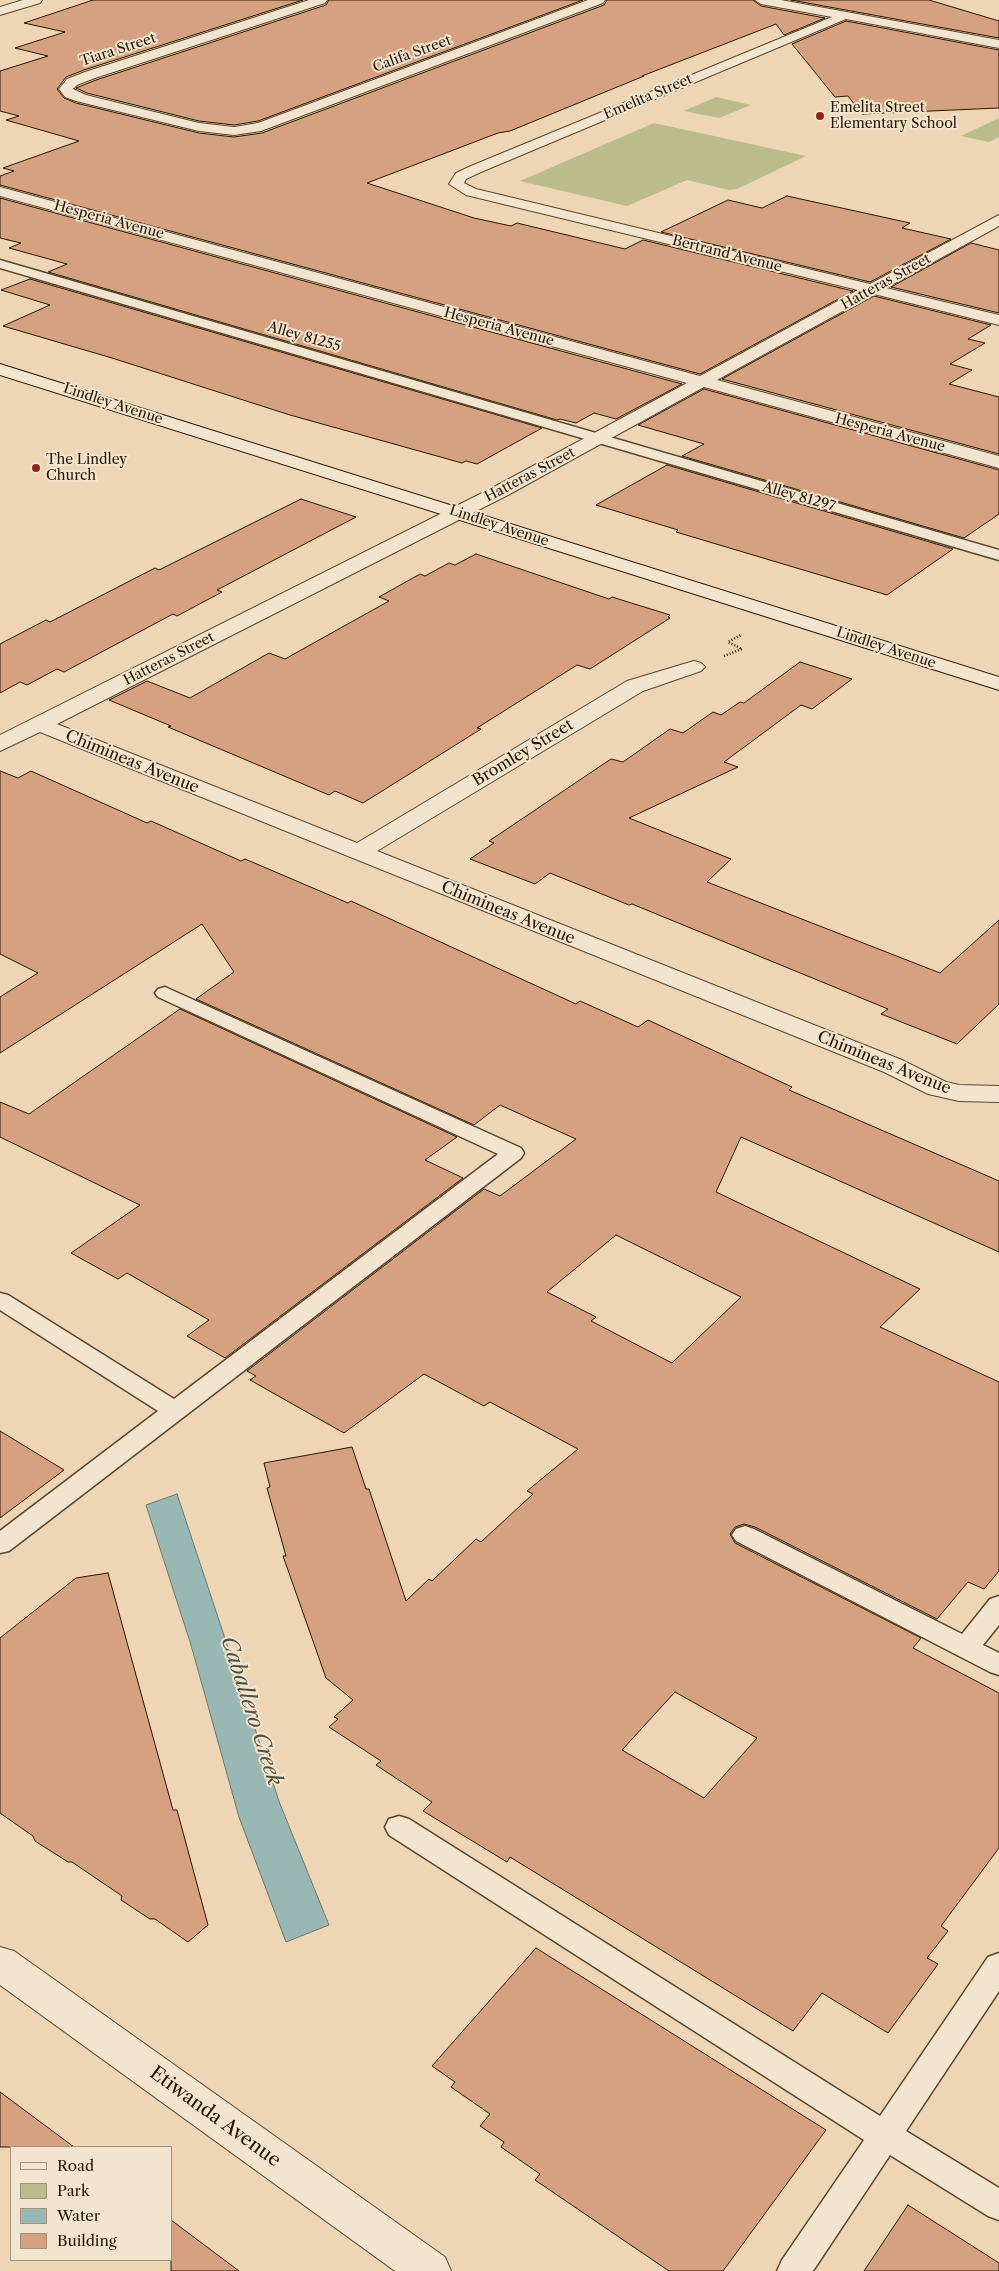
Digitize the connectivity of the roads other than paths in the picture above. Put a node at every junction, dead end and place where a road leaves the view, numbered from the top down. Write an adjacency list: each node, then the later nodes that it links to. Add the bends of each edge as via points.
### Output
1 (36, 0): 5 (street)
2 (321, 0): 8 (street, Tiara Street, via 90,75 72,82 66,89 82,98 199,127)
3 (599, 0): 8 (street, Califa Street, via 280,121)
4 (760, 0): 6 (street)
5 (0, 11)
6 (844, 16): 7 (street); 9 (street, Emelita Street, via 476,168 461,176)
7 (999, 44)
8 (234, 131)
9 (456, 184): 13 (street, Bertrand Avenue, via 492,198)
10 (0, 191): 16 (street, Hesperia Avenue)
11 (999, 220): 13 (street, Hatteras Street)
12 (0, 264): 17 (lane, Alley 81255)
13 (872, 289): 14 (street, Bertrand Avenue); 16 (street, Hatteras Street)
14 (999, 320)
15 (0, 368): 19 (street, Lindley Avenue)
16 (702, 382): 17 (street, Hatteras Street); 18 (street, Hesperia Avenue)
17 (600, 438): 19 (street, Hatteras Street); 20 (lane, Alley 81297)
18 (999, 462)
19 (458, 513): 22 (street, Lindley Avenue); 23 (street, Hatteras Street)
20 (999, 555)
21 (694, 667): 25 (street, Bromley Street, via 635,686)
22 (999, 684)
23 (39, 724): 24 (street, Hatteras Street); 25 (street, Chimineas Avenue)
24 (0, 744)
25 (357, 853): 27 (street, Chimineas Avenue, via 893,1066 937,1088)
26 (165, 993): 29 (lane, via 513,1153)
27 (989, 1094)
28 (0, 1300): 29 (lane)
29 (175, 1411): 31 (lane)
30 (745, 1535): 33 (lane)
31 (0, 1544)
32 (999, 1606): 33 (lane)
33 (966, 1648): 34 (lane)
34 (999, 1665)
35 (399, 1827): 38 (lane)
36 (0, 1963): 40 (street, Etiwanda Avenue)
37 (999, 1966): 38 (lane)
38 (884, 2135): 39 (lane); 41 (lane)
39 (999, 2205)
40 (430, 2271)
41 (794, 2271)

